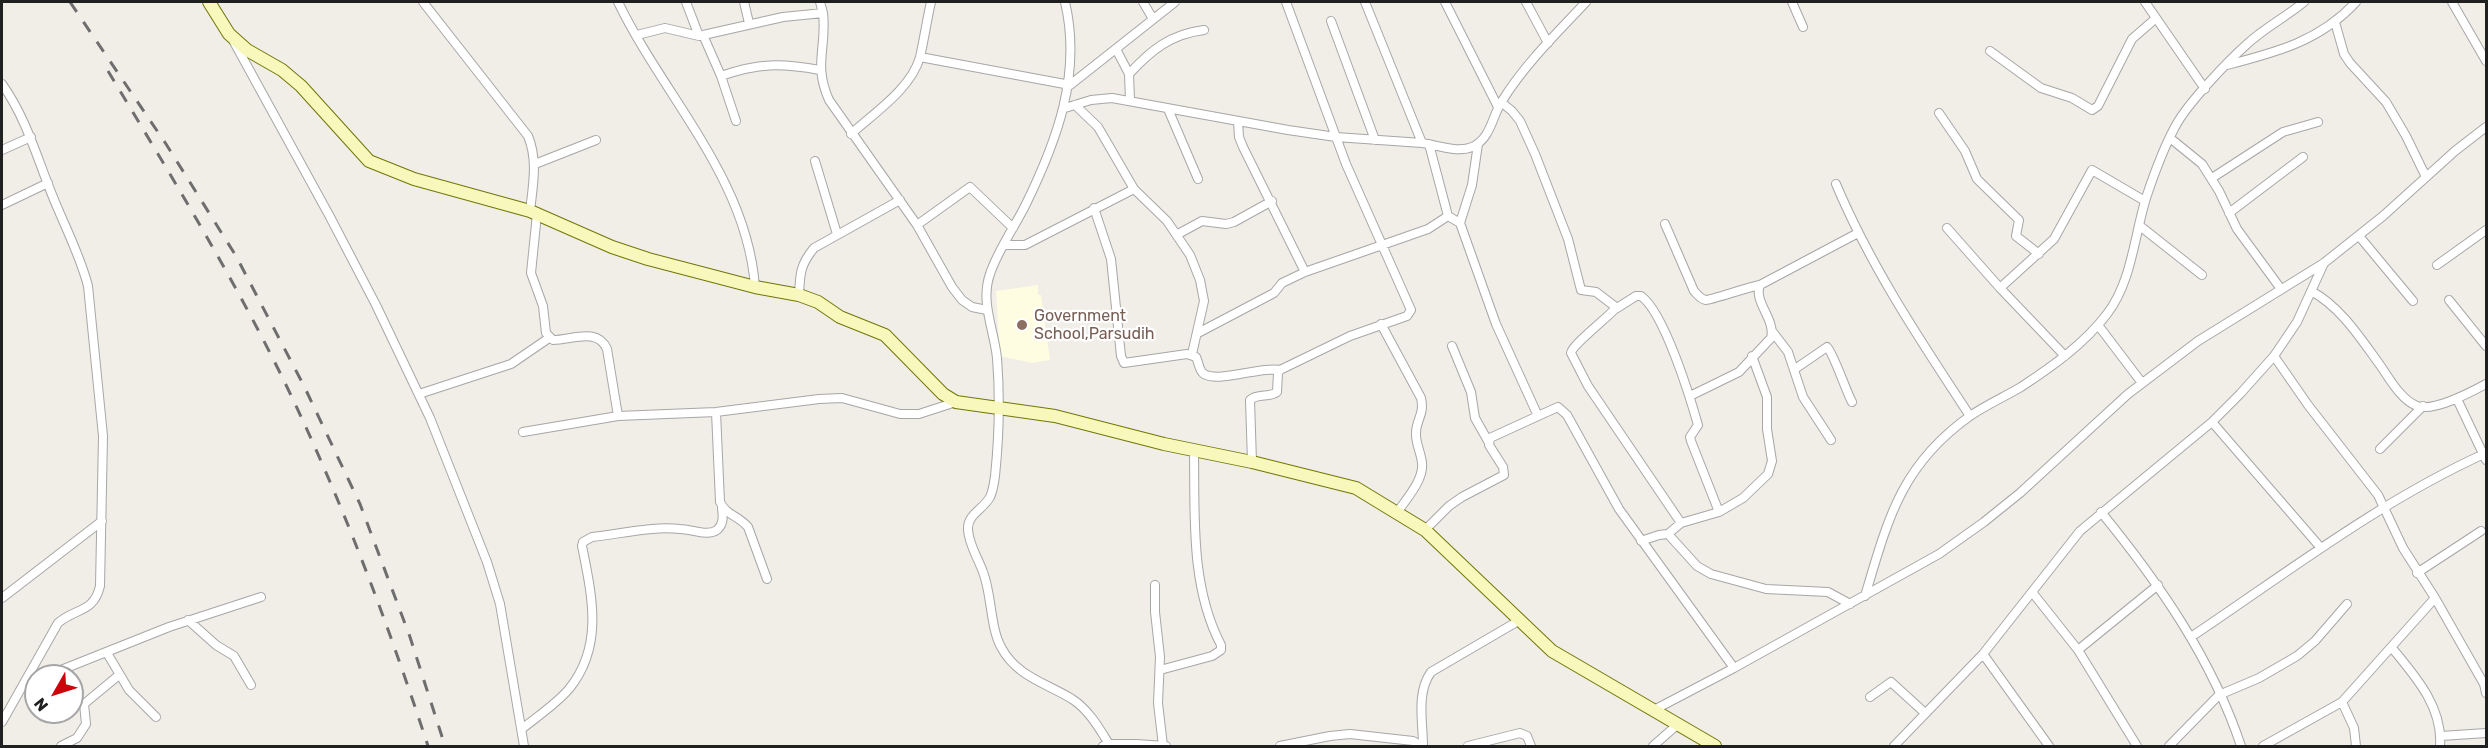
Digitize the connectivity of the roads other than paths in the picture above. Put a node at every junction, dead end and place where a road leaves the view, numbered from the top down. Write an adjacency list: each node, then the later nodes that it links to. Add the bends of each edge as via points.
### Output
1 (209, 2): 29 (main road)
2 (423, 2): 65 (street, via 528,135)
3 (618, 2): 30 (street)
4 (686, 2): 31 (street)
5 (744, 2): 26 (street)
6 (820, 2): 21 (street)
7 (931, 2): 35 (street)
8 (1065, 2): 42 (street, via 1070,22)
9 (1143, 2): 22 (street)
10 (1175, 2): 22 (street)
11 (1286, 2): 56 (street)
12 (1365, 2): 60 (street)
13 (1445, 2): 46 (street)
14 (1526, 2): 32 (street)
15 (1586, 2): 32 (street)
16 (1792, 2): 27 (street)
17 (2145, 2): 23 (street)
18 (2304, 2): 37 (street, via 2246,45)
19 (2356, 2): 25 (street)
20 (2452, 2): 36 (street)
21 (823, 13): 26 (street); 38 (street)
22 (1153, 19): 33 (street)
23 (2155, 19): 34 (street, via 2132,39 2098,106 2092,110 2041,87); 43 (street)
24 (1331, 21): 59 (street)
25 (2335, 22): 37 (street, via 2304,41); 66 (street, via 2344,54 2386,102)
26 (749, 23): 31 (street)
27 (1803, 27)
28 (1204, 30): 39 (street, via 1174,36 1150,52)
29 (229, 34): 77 (main road, via 301,86 369,161 414,179); 123 (street, via 334,225)
30 (637, 35): 31 (street, via 665,28); 99 (street, via 715,162 732,198 747,233)
31 (701, 36): 40 (street)
32 (1548, 43): 46 (street)
33 (1116, 49): 39 (street); 42 (street)
34 (1990, 51)
35 (920, 57): 42 (street); 54 (street, via 903,86)
36 (2487, 61)
37 (2227, 65): 43 (street)
38 (820, 70): 40 (street, via 765,64); 54 (street, via 829,100)
39 (1129, 74): 44 (street)
40 (721, 76): 50 (street)
41 (2, 84): 55 (street)
42 (1070, 85): 47 (street)
43 (2205, 89): 57 (street, via 2186,110)
44 (1130, 100): 45 (street, via 1113,98); 48 (street)
45 (1075, 105): 47 (street); 71 (street, via 1098,127)
46 (1499, 105): 61 (street); 106 (street, via 1512,111 1520,121 1535,154 1568,239 1581,290 1596,292)
47 (1065, 108): 84 (street)
48 (1168, 109): 51 (street); 68 (street)
49 (1939, 113): 93 (street, via 1965,151 1977,180 2016,216 2016,236)
50 (736, 121)
51 (1238, 122): 56 (street); 73 (street, via 1243,147)
52 (2318, 122): 67 (street, via 2283,132)
53 (2487, 127): 66 (street)
54 (851, 134): 72 (street)
55 (31, 137): 62 (street); 69 (street)
56 (1336, 137): 59 (street); 91 (street)
57 (2170, 138): 67 (street, via 2202,164); 74 (street)
58 (596, 140): 65 (street)
59 (1375, 140): 60 (street)
60 (1426, 143): 61 (street, via 1459,149); 79 (street)
61 (1478, 144): 80 (street, via 1472,185)
62 (2, 150)
63 (2303, 157): 78 (street)
64 (815, 161): 88 (street)
65 (535, 164): 77 (street)
66 (2426, 177): 90 (street)
67 (2212, 178): 78 (street)
68 (1198, 179)
69 (48, 183): 75 (street); 147 (street, via 88,286 103,436)
70 (1836, 184): 87 (street)
71 (1134, 189): 76 (street); 89 (street)
72 (900, 200): 82 (street); 88 (street)
73 (1272, 201): 89 (street, via 1234,222 1202,221); 96 (street)
74 (2145, 201): 83 (street); 93 (street, via 2092,170 2066,220)
75 (2, 205)
76 (1094, 208): 92 (street, via 1025,245); 115 (street, via 1111,259 1122,360 1127,364)
77 (533, 212): 99 (main road, via 621,250); 112 (street, via 531,273)
78 (2229, 213): 101 (street)
79 (1448, 216): 80 (street); 91 (street, via 1428,229)
80 (1460, 223): 132 (street, via 1496,324)
81 (1665, 224): 98 (street, via 1700,298 1707,300)
82 (917, 225): 84 (street, via 970,187); 107 (street, via 962,300)
83 (2140, 226): 97 (street); 109 (street, via 2120,291)
84 (1013, 228): 92 (street)
85 (1947, 228): 100 (street)
86 (2487, 230): 95 (street)
87 (1858, 232): 98 (street); 133 (street, via 1912,329)
88 (837, 234): 103 (street, via 814,248 804,260)
89 (1178, 234): 111 (street, via 1200,280 1204,301)
90 (2359, 236): 94 (street); 105 (street)
91 (1382, 244): 96 (street); 108 (street, via 1412,310 1407,316)
92 (1005, 245): 107 (street, via 990,272)
93 (2039, 254): 100 (street)
94 (2324, 263): 101 (street); 102 (street)
95 (2437, 265)
96 (1305, 272): 111 (street, via 1282,283 1275,293)
97 (2202, 275)
98 (1760, 285): 110 (street, via 1759,294)
99 (755, 287): 103 (main road)
100 (2000, 288): 117 (street)
101 (2281, 289): 121 (street, via 2198,341)
102 (2312, 291): 118 (street); 128 (street, via 2332,306 2408,400)
103 (799, 295): 126 (main road, via 885,336)
104 (2449, 300): 114 (street)
105 (2413, 302)
106 (1616, 308): 124 (street, via 1636,297 1647,300); 148 (street, via 1571,353 1588,386)
107 (987, 310): 129 (street, via 997,358)
108 (1381, 324): 120 (street); 146 (street, via 1423,406 1415,436 1423,466 1416,485)
109 (2098, 325): 117 (street); 121 (street)
110 (1772, 331): 116 (street, via 1771,338); 119 (street)
111 (1198, 333): 115 (street)
112 (549, 338): 123 (street, via 511,364); 131 (street, via 593,336 604,341)
113 (1452, 346): 137 (street, via 1471,392 1475,418)
114 (2487, 346)
115 (1192, 354): 120 (street, via 1208,376)
116 (1752, 356): 124 (street, via 1739,372); 144 (street, via 1767,397 1772,460 1768,474 1759,484)
117 (2065, 356): 133 (street)
118 (2274, 356): 134 (street); 142 (street)
119 (1796, 369): 127 (street, via 1827,346); 136 (street, via 1803,397)
120 (1280, 370): 141 (street, via 1275,394 1250,400)
121 (2142, 383): 159 (street, via 1984,522 1939,554)
122 (2487, 384): 125 (street)
123 (419, 394): 187 (street, via 500,604)
124 (1690, 396): 144 (street, via 1698,425 1691,441)
125 (2457, 399): 128 (street); 140 (street)
126 (956, 402): 129 (main road); 130 (street, via 919,414 885,412 842,398)
127 (1852, 402)
128 (2423, 406): 138 (street)
129 (998, 409): 139 (main road, via 1055,416); 190 (street, via 993,490 969,520 968,527 990,595 996,634 1000,646 1026,675 1083,708)
130 (716, 412): 131 (street); 143 (street)
131 (618, 416): 135 (street)
132 (1538, 416): 137 (street); 152 (street, via 1558,407 1562,409)
133 (1970, 416): 159 (street, via 1917,465 1899,495)
134 (2212, 422): 145 (street); 153 (street)
135 (523, 432)
136 (1831, 440)
137 (1488, 441): 149 (street, via 1504,475 1462,497)
138 (2379, 449)
139 (1194, 450): 141 (main road); 174 (street, via 1201,584 1221,651)
140 (2486, 456): 142 (street, via 2437,476)
141 (1251, 462): 146 (main road, via 1356,488)
142 (2383, 506): 153 (street); 154 (street)
143 (722, 508): 155 (street, via 748,527); 187 (street, via 723,521 715,531 655,530 592,537 583,542 593,621 583,669 568,690)
144 (1719, 512): 148 (street)
145 (2102, 512): 157 (street); 158 (street, via 2058,557)
146 (1397, 513): 149 (main road)
147 (102, 521): 161 (street); 176 (street, via 98,595 84,610 58,623)
148 (1681, 523): 151 (street)
149 (1425, 530): 166 (main road)
150 (2481, 531): 154 (street)
151 (1668, 534): 152 (street); 163 (street, via 1697,566 1711,574 1766,589 1828,592)
152 (1641, 541): 173 (street)
153 (2320, 548): 167 (street)
154 (2417, 573): 162 (street)
155 (767, 579)
156 (1155, 585): 174 (street)
157 (2158, 585): 167 (street); 169 (street)
158 (2032, 592): 169 (street); 171 (street)
159 (1865, 596): 163 (street)
160 (261, 597): 165 (street)
161 (2, 598)
162 (2435, 598): 168 (street); 178 (street)
163 (1850, 604): 173 (street)
164 (2348, 604): 179 (street, via 2297,656)
165 (188, 620): 170 (street); 177 (street, via 234,656)
166 (1520, 620): 182 (main road, via 1552,651); 195 (street, via 1431,672 1422,693)
167 (2191, 637): 179 (street)
168 (2392, 648): 181 (street); 189 (street, via 2428,696)
169 (2078, 650): 202 (street)
170 (107, 653): 172 (street); 175 (street)
171 (1983, 654): 183 (street); 201 (street)
172 (78, 664)
173 (1734, 668): 182 (street)
174 (1160, 670): 191 (street, via 1158,703)
175 (119, 675): 184 (street); 192 (street, via 84,704 86,724 77,738)
176 (23, 685): 185 (street)
177 (251, 685)
178 (2487, 693)
179 (2219, 695): 203 (street); 204 (street)
180 (1870, 697): 183 (street, via 1891,682)
181 (2342, 702): 205 (street); 206 (street, via 2354,728)
182 (1652, 711): 186 (main road)
183 (1924, 713): 200 (street)
184 (156, 717)
185 (2, 723)
186 (1677, 725): 198 (street); 199 (main road)
187 (523, 728): 193 (street)
188 (2487, 733): 189 (street)
189 (2441, 736): 207 (street)
190 (1107, 746): 191 (street)
191 (1164, 746)
192 (61, 747)
193 (524, 747)
194 (1280, 747): 195 (street, via 1350,734 1413,741)
195 (1423, 747)
196 (1468, 747): 197 (street, via 1520,733 1527,736)
197 (1531, 747)
198 (1653, 747)
199 (1715, 747)
200 (1893, 747)
201 (2049, 747)
202 (2137, 747)
203 (2169, 747)
204 (2241, 747)
205 (2263, 747)
206 (2356, 747)
207 (2440, 747)

